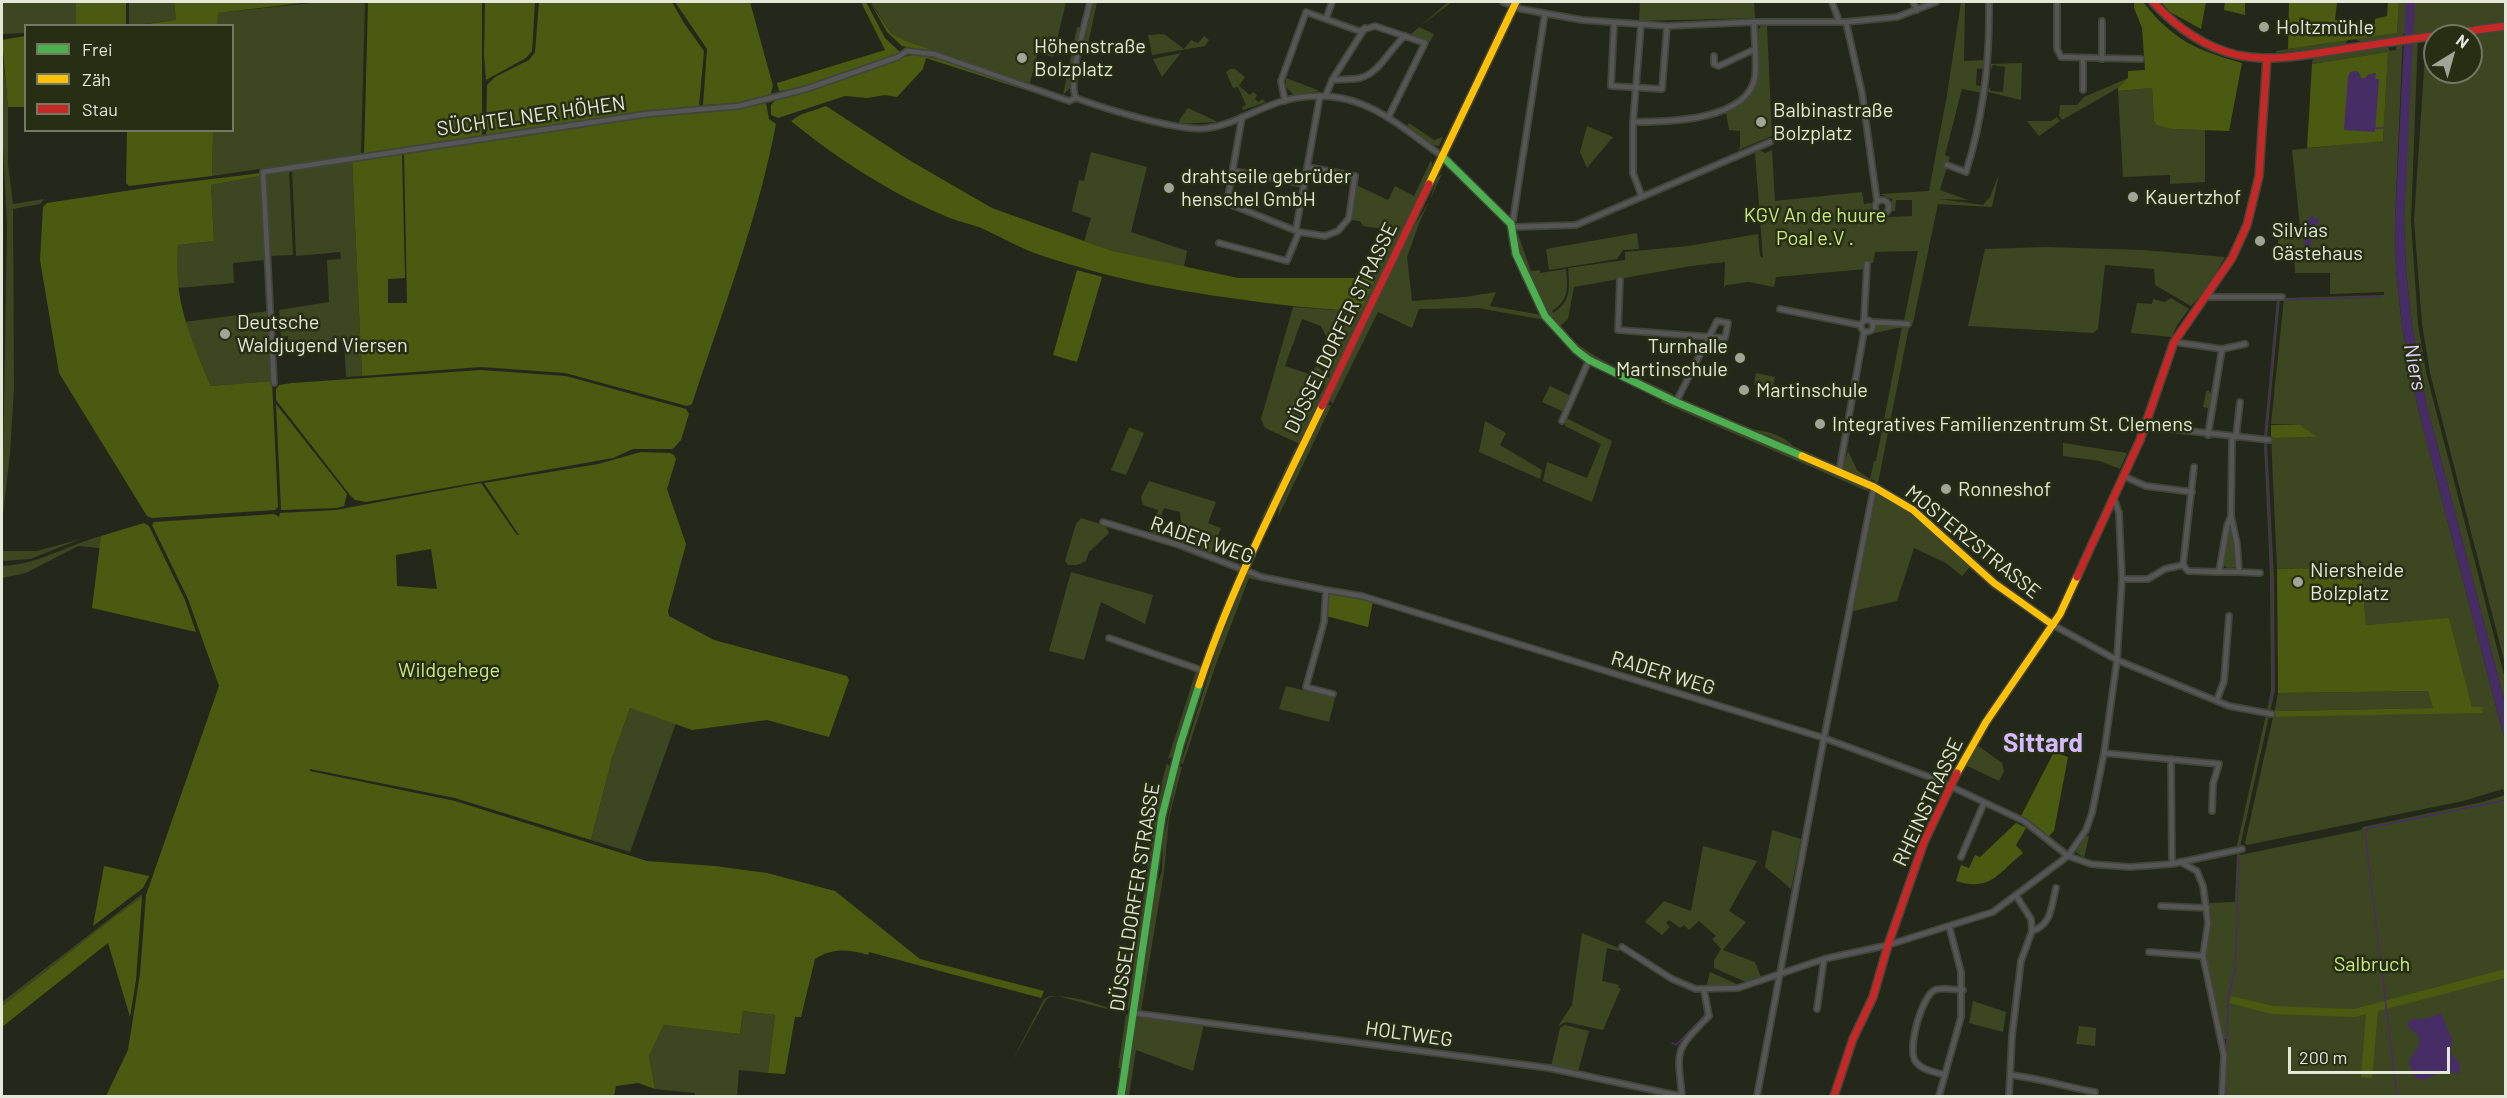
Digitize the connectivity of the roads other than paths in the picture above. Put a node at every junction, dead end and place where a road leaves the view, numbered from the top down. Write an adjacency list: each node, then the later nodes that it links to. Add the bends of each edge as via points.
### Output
1 (1090, 2): 35 (street, via 1076,63 1072,92)
2 (1332, 2): 13 (street)
3 (1503, 2): 10 (street)
4 (1832, 2): 14 (street)
5 (1913, 2): 11 (street)
6 (1936, 2): 11 (street)
7 (1989, 2): 42 (street, via 1988,78 1974,147 1966,172)
8 (2057, 2): 26 (street, via 2057,49 2061,57)
9 (2153, 2): 27 (street, via 2182,30 2211,46)
10 (1515, 4): 12 (street); 41 (street, DÜSSELDORFER STRASSE)
11 (1917, 10): 17 (street, via 1897,17)
12 (1545, 13): 18 (street); 50 (street, via 1514,220)
13 (1326, 19): 22 (street, via 1359,31); 36 (street, via 1306,12 1281,81)
14 (1839, 21): 16 (street); 17 (street)
15 (2102, 21): 28 (street)
16 (1754, 22): 20 (street); 24 (street)
17 (1846, 22): 47 (street, via 1862,93)
18 (1614, 24): 19 (street); 31 (street, via 1611,86)
19 (1641, 25): 20 (street); 31 (street)
20 (1666, 26): 31 (street, via 1662,88)
21 (2505, 26): 27 (street)
22 (1365, 28): 23 (street, via 1375,26); 30 (street)
23 (1405, 36): 30 (street, via 1376,69 1361,78); 38 (street, via 1425,43)
24 (1753, 50): 25 (street, via 1719,66 1714,64); 39 (street, via 1755,77 1738,104 1728,110 1666,122)
25 (1714, 56)
26 (2083, 58): 28 (street); 32 (street)
27 (2267, 58): 55 (street, RHEINSTRASSE, via 2259,176 2251,210 2232,258)
28 (2102, 59): 29 (street)
29 (2141, 60)
30 (1332, 80): 33 (street)
31 (1637, 87): 39 (street)
32 (2083, 90)
33 (1326, 95): 34 (street); 38 (street, via 1351,99)
34 (1320, 96): 36 (street); 43 (street)
35 (1076, 98): 37 (street, via 1188,129 1207,128); 68 (street, SÜCHTELNER HÖHEN, via 1069,101 934,54 907,51 806,88 739,106 647,114 263,172)
36 (1285, 100): 37 (street)
37 (1242, 117): 44 (street)
38 (1388, 118): 41 (street)
39 (1633, 122): 46 (street, via 1633,173)
40 (1770, 142): 46 (street)
41 (1442, 156): 50 (street); 85 (street, DÜSSELDORFER STRASSE)
42 (1947, 165)
43 (1307, 167): 45 (street); 51 (street, via 1355,176 1349,218 1338,231 1325,236)
44 (1233, 171): 45 (street); 49 (street)
45 (1304, 184): 51 (street)
46 (1642, 197): 50 (street, via 1576,225)
47 (1877, 201)
48 (1214, 202): 49 (street)
49 (1227, 203): 51 (street)
50 (1510, 224): 67 (street, MOSTERZSTRASSE, via 1520,263 1545,316)
51 (1298, 231): 52 (street, via 1287,261)
52 (1219, 243)
53 (1868, 264): 58 (street)
54 (1620, 280): 63 (street, via 1618,330)
55 (2207, 297): 56 (street); 64 (street, RHEINSTRASSE)
56 (2282, 297)
57 (1780, 309): 61 (street)
58 (1864, 320): 59 (street); 61 (street)
59 (1872, 322): 60 (street); 62 (street, via 1872,330)
60 (1908, 324)
61 (1860, 325): 62 (street)
62 (1864, 332): 77 (street)
63 (1708, 337): 63 (street, via 1717,321 1728,323 1725,338); 69 (street)
64 (2174, 342): 66 (street); 72 (street, RHEINSTRASSE)
65 (2244, 344): 66 (street)
66 (2222, 349): 73 (street)
67 (1589, 360): 69 (street, MOSTERZSTRASSE); 71 (street)
68 (274, 383)
69 (1676, 402): 77 (street, MOSTERZSTRASSE)
70 (2241, 402): 74 (street)
71 (1562, 421)
72 (2145, 426): 73 (street); 78 (street, RHEINSTRASSE)
73 (2208, 435): 74 (street)
74 (2234, 437): 75 (street); 82 (street)
75 (2269, 440)
76 (2194, 467): 80 (street)
77 (1839, 472): 79 (street, MOSTERZSTRASSE)
78 (2123, 476): 80 (street, via 2146,486); 81 (street, RHEINSTRASSE)
79 (1874, 487): 92 (street, MOSTERZSTRASSE, via 1913,510 1994,584); 99 (street)
80 (2192, 492): 84 (street)
81 (2114, 498): 89 (street, via 2119,513); 92 (street, RHEINSTRASSE)
82 (2231, 516): 86 (street); 87 (street)
83 (1103, 522): 85 (street, RADER WEG)
84 (2183, 565): 86 (street, via 2188,571); 89 (street, via 2148,579)
85 (1244, 569): 90 (street, RADER WEG, via 1270,579); 95 (street, DÜSSELDORFER STRASSE)
86 (2219, 572): 87 (street)
87 (2239, 572): 88 (street)
88 (2260, 573)
89 (2122, 579): 94 (street)
90 (1326, 590): 96 (street, via 1324,622 1306,687); 99 (street, RADER WEG, via 1362,596)
91 (2229, 616): 97 (street, via 2224,681)
92 (2053, 625): 94 (street, MOSTERZSTRASSE); 102 (street, RHEINSTRASSE, via 1986,722)
93 (1109, 638): 95 (street)
94 (2117, 660): 97 (street, MOSTERZSTRASSE); 100 (street)
95 (1204, 671): 125 (street, DÜSSELDORFER STRASSE, via 1162,816)
96 (1333, 694)
97 (2217, 700): 98 (street, MOSTERZSTRASSE)
98 (2272, 714)
99 (1824, 738): 102 (street, RADER WEG); 121 (street)
100 (2104, 753): 101 (street); 107 (street, via 2086,830)
101 (2171, 759): 104 (street, via 2219,764); 109 (street)
102 (1949, 787): 103 (street, RADER WEG); 116 (street, RHEINSTRASSE, via 1924,842)
103 (1984, 803): 106 (street); 107 (street, RADER WEG, via 2024,821)
104 (2212, 811)
105 (2242, 849): 108 (street, RADER WEG)
106 (1961, 856)
107 (2068, 856): 109 (street, RADER WEG, via 2106,866); 111 (street)
108 (2180, 862): 109 (street, RADER WEG); 113 (street, via 2199,874)
109 (2172, 864)
110 (2055, 888): 115 (street, via 2047,923)
111 (2017, 897): 114 (street, via 1994,912); 115 (street, via 2031,919)
112 (2161, 906): 113 (street)
113 (2207, 908): 119 (street)
114 (1949, 926): 116 (street); 123 (street)
115 (2032, 932): 127 (street, via 2021,961)
116 (1888, 945): 120 (street); 132 (street, RHEINSTRASSE, via 1873,997 1853,1039)
117 (1622, 947): 122 (street, via 1672,979)
118 (2149, 952): 119 (street)
119 (2202, 956): 135 (street, via 2224,1055)
120 (1824, 958): 121 (street); 124 (street)
121 (1779, 976): 122 (street, via 1738,988); 131 (street)
122 (1704, 990): 130 (street, HOLTWEG, via 1709,1016 1683,1043 1678,1056)
123 (1963, 990): 126 (street, via 1960,1022); 126 (street, via 1936,989 1927,996 1913,1040 1915,1062)
124 (1817, 1009)
125 (1133, 1013): 129 (street, DÜSSELDORFER STRASSE); 130 (street, HOLTWEG, via 1549,1068)
126 (1945, 1075): 133 (street)
127 (2010, 1075): 128 (street); 134 (street)
128 (2095, 1092)
129 (1121, 1096)
130 (1681, 1096)
131 (1757, 1096)
132 (1834, 1096)
133 (1939, 1096)
134 (2009, 1096)
135 (2222, 1096)

